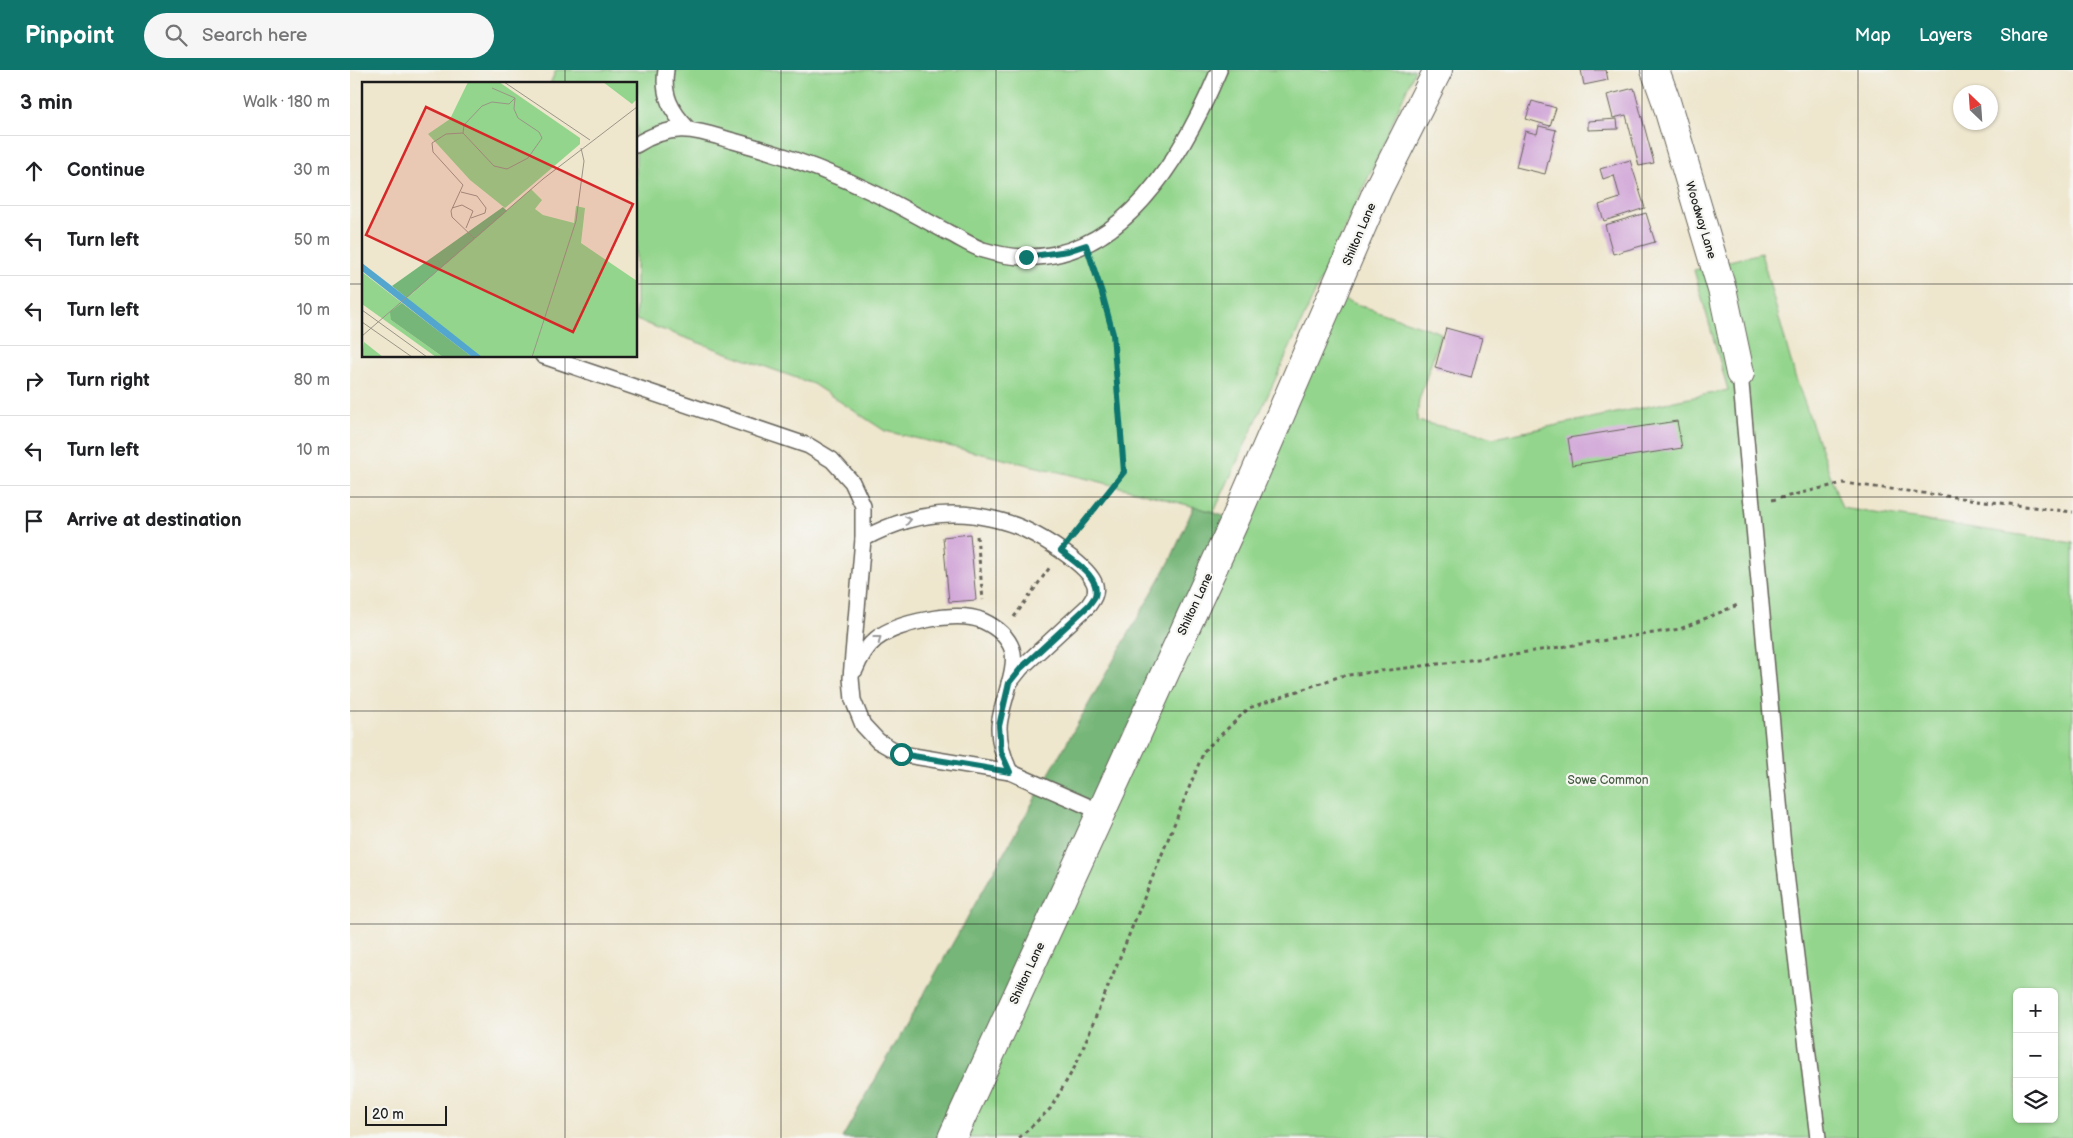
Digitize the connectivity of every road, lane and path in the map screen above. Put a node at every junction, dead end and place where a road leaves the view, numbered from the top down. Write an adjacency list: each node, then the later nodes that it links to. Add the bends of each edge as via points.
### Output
1 (666, 70): 5 (lane, via 665,92 670,107)
2 (1219, 70): 7 (lane, via 1180,149 1156,185 1104,235)
3 (1438, 70): 21 (street, Shilton Lane, via 1378,189 1235,520)
4 (1654, 70): 9 (street, Woodway Lane, via 1723,293)
5 (688, 129): 6 (lane, via 668,131); 7 (lane, via 782,155 875,193 980,249 1000,255 1026,257 1061,253)
6 (638, 143)
7 (1086, 245): 14 (path, via 1113,334 1124,472)
8 (549, 358): 13 (lane, via 809,446 832,460 852,482 863,506)
9 (1740, 372): 10 (lane)
10 (1752, 505): 11 (path, via 1843,483); 15 (lane)
11 (2073, 512)
12 (976, 516): 13 (lane, one-way to 12, via 902,521 930,515); 14 (lane, via 1023,528); 16 (path)
13 (863, 539): 18 (lane)
14 (1061, 551): 17 (path, via 1014,618); 19 (lane, via 1091,578 1095,596)
15 (1760, 596): 23 (path, via 1680,629 1494,658 1341,676 1249,708 1204,751 1076,1065 1050,1109); 24 (lane, via 1784,857)
16 (984, 609)
17 (1006, 616)
18 (851, 678): 19 (lane, one-way to 19, via 866,650 876,639 893,629 932,619 963,617 982,620 1004,633 1013,651); 20 (lane, via 853,700 864,725 878,741 901,754)
19 (1009, 683): 20 (lane, via 999,726 1001,752)
20 (1010, 772): 21 (lane)
21 (1101, 812): 22 (street, Shilton Lane)
22 (952, 1138)
23 (1019, 1138)
24 (1818, 1138)

